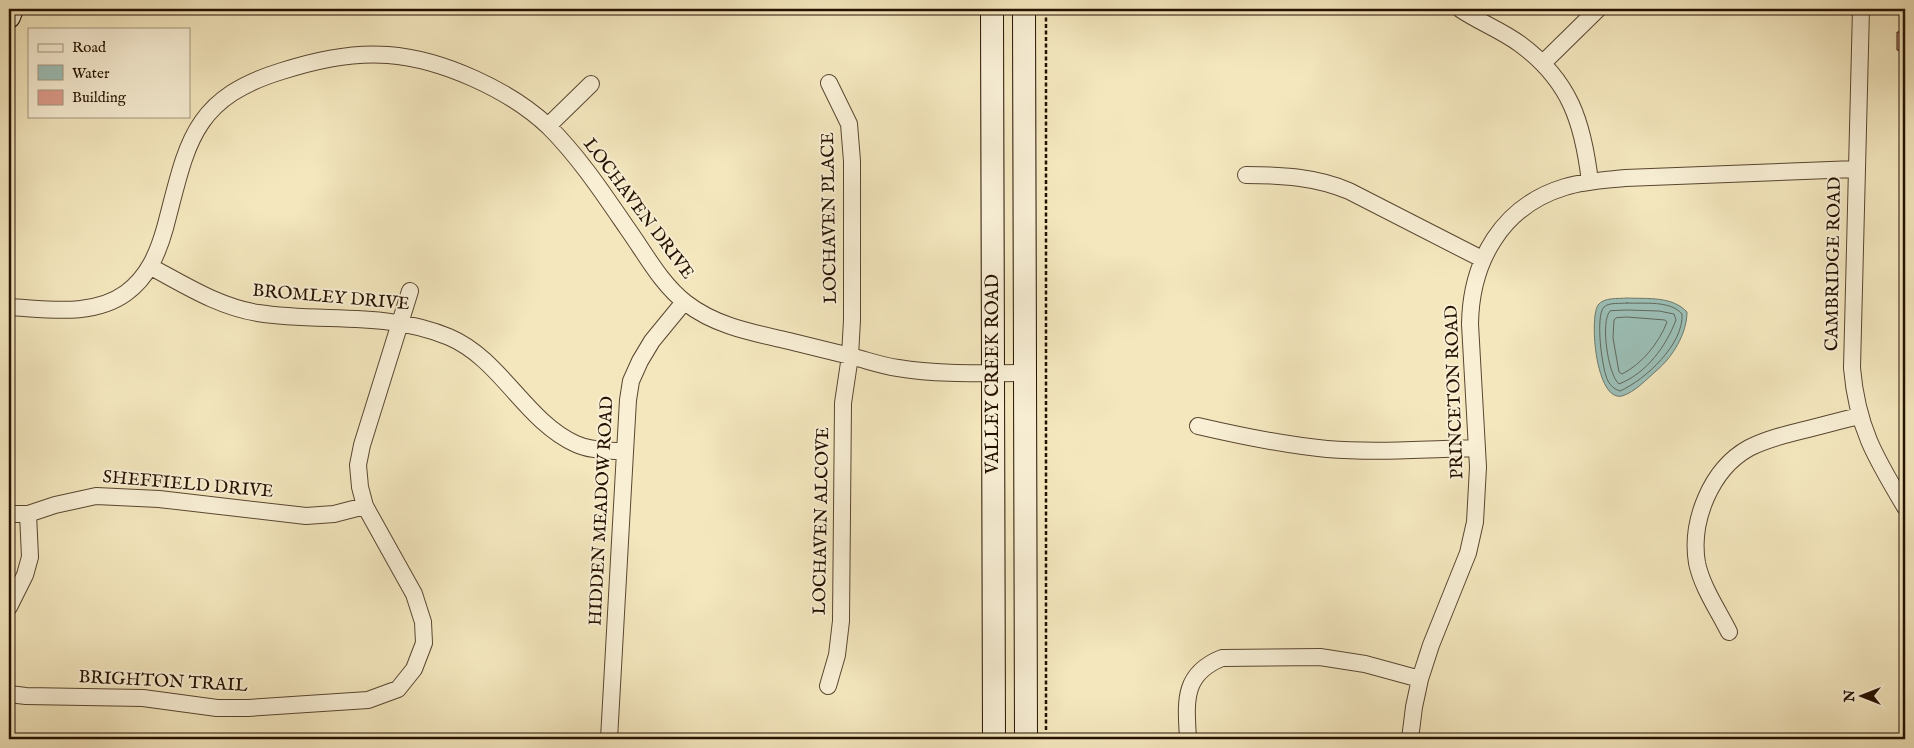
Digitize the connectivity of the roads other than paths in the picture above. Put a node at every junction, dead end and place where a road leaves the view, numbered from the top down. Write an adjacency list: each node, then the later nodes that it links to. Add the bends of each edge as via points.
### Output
1 (12, 9): 7 (main road)
2 (992, 9): 22 (main road, VALLEY CREEK ROAD)
3 (1024, 9): 23 (main road, VALLEY CREEK ROAD)
4 (1460, 9): 8 (street, via 1499,30)
5 (1598, 9): 8 (street)
6 (1861, 9): 12 (street, CAMBRIDGE ROAD)
7 (9, 17)
8 (1543, 63): 14 (street, via 1570,99 1580,124)
9 (829, 83): 21 (street, LOCHAVEN PLACE, via 849,124 851,143)
10 (590, 84): 11 (street)
11 (548, 126): 16 (street, LOCHAVEN DRIVE, via 517,102 479,81 421,60 389,55 351,55 328,58 257,78 222,100 206,115 195,132 186,150); 18 (street, LOCHAVEN DRIVE, via 587,170 664,281)
12 (1856, 169): 14 (street, PRINCETON ROAD); 24 (street, CAMBRIDGE ROAD, via 1852,368)
13 (1246, 175): 15 (street, via 1307,178 1330,183)
14 (1590, 182): 15 (street, PRINCETON ROAD, via 1565,187 1522,209 1505,224)
15 (1482, 259): 26 (street, PRINCETON ROAD, via 1470,309)
16 (151, 266): 19 (street, LOCHAVEN DRIVE, via 126,293 89,309); 20 (street, BROMLEY DRIVE, via 208,298 258,313)
17 (410, 290): 20 (street, BRIGHTON TRAIL)
18 (684, 302): 21 (street, LOCHAVEN DRIVE, via 704,316 732,327); 27 (street, HIDDEN MEADOW ROAD, via 652,341 631,381)
19 (9, 307)
20 (400, 322): 27 (street, BROMLEY DRIVE, via 429,329 470,349 547,424 576,444 590,449); 28 (street, BRIGHTON TRAIL, via 362,445 359,472)
21 (850, 356): 22 (street, LOCHAVEN DRIVE, via 924,372); 35 (street, LOCHAVEN ALCOVE, via 842,424 841,622 837,655)
22 (993, 373): 23 (street, LOCHAVEN DRIVE); 38 (main road, VALLEY CREEK ROAD)
23 (1025, 373): 39 (main road, VALLEY CREEK ROAD)
24 (1859, 416): 29 (street, CAMBRIDGE ROAD, via 1870,448); 33 (street, via 1749,448 1737,456 1712,486 1698,525 1697,563 1703,582)
25 (1198, 426): 26 (street, via 1248,438 1353,451)
26 (1477, 448): 34 (street, PRINCETON ROAD, via 1478,494 1468,553)
27 (625, 452): 37 (street, HIDDEN MEADOW ROAD)
28 (365, 506): 31 (street, SHEFFIELD DRIVE, via 334,514 306,516 159,499 96,496); 36 (street, BRIGHTON TRAIL, via 414,594 423,622 424,643 401,695 368,700 217,708 143,698)
29 (1905, 507)
30 (9, 514): 31 (street, SHEFFIELD DRIVE)
31 (28, 514): 32 (street, via 30,557)
32 (9, 607)
33 (1729, 632)
34 (1420, 679): 40 (street, via 1365,664 1320,657 1222,658 1209,663 1197,674 1190,687 1186,700); 41 (street, PRINCETON ROAD)
35 (828, 686)
36 (9, 694)
37 (609, 739)
38 (994, 739)
39 (1026, 739)
40 (1188, 739)
41 (1410, 739)

